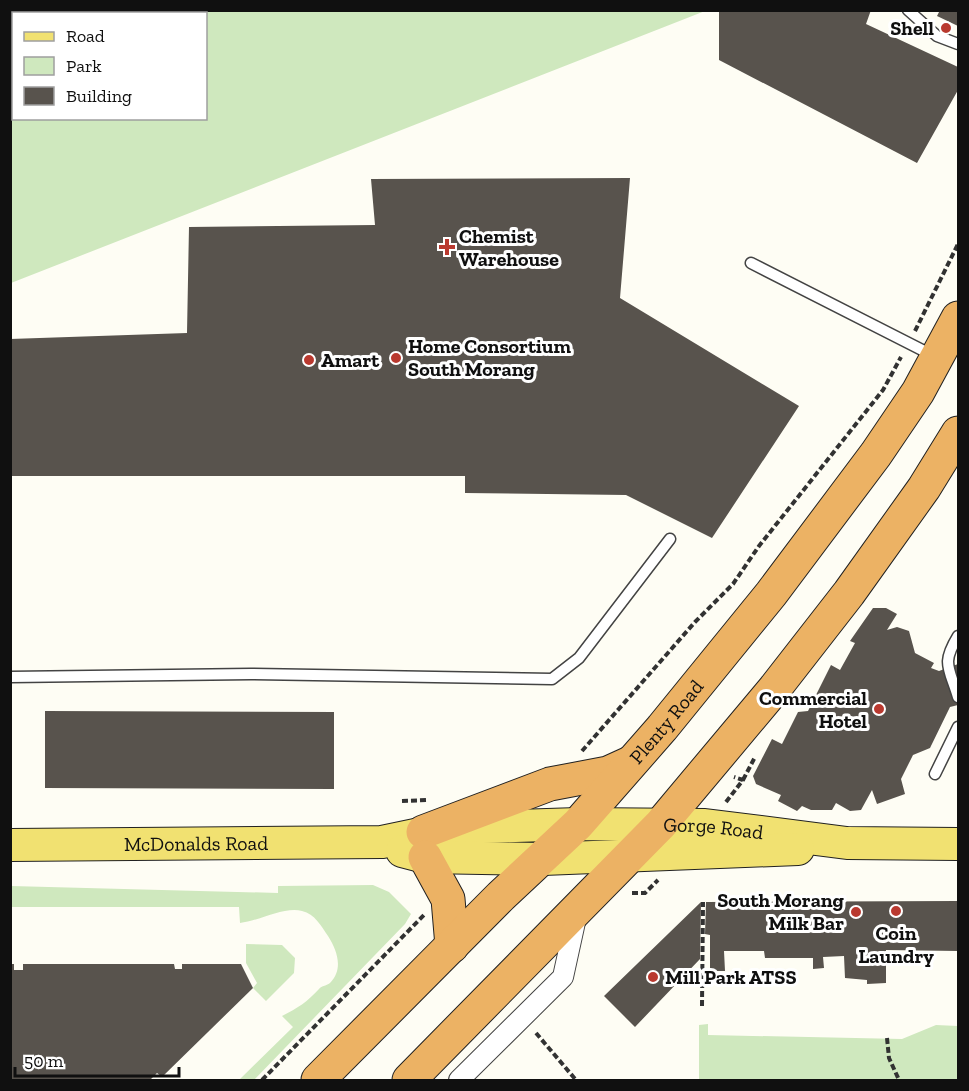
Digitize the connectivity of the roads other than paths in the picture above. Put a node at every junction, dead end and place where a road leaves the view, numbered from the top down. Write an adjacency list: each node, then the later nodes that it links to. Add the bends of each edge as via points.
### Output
1 (908, 10): 2 (lane, via 938,36)
2 (958, 44)
3 (752, 263): 5 (lane)
4 (958, 318): 5 (highway, Plenty Road)
5 (923, 350): 12 (highway, Plenty Road, via 918,392 876,454 778,585)
6 (958, 433): 15 (highway, via 849,593)
7 (670, 539): 9 (lane, via 579,658 552,679 251,674)
8 (958, 636): 10 (lane, via 947,661)
9 (10, 677)
10 (958, 697)
11 (958, 727): 13 (lane)
12 (630, 763): 14 (highway, Plenty Road); 19 (highway, via 608,773 550,784)
13 (935, 774)
14 (578, 824): 15 (main road, Gorge Road); 19 (main road, McDonalds Road, via 460,828); 21 (highway, Plenty Road)
15 (662, 824): 16 (main road, Gorge Road, via 728,827); 20 (highway)
16 (847, 843): 17 (main road, Gorge Road); 20 (main road, Gorge Road, via 756,853)
17 (958, 844)
18 (10, 845): 19 (main road, McDonalds Road, via 382,842 411,855)
19 (424, 845): 21 (main road, McDonalds Road); 23 (highway, via 448,899)
20 (633, 855): 21 (main road, McDonalds Road); 22 (highway)
21 (543, 859): 23 (highway, Plenty Road)
22 (577, 913): 25 (highway); 26 (street, via 563,977)
23 (452, 946): 24 (highway, Plenty Road)
24 (318, 1080)
25 (410, 1080)
26 (459, 1080)

